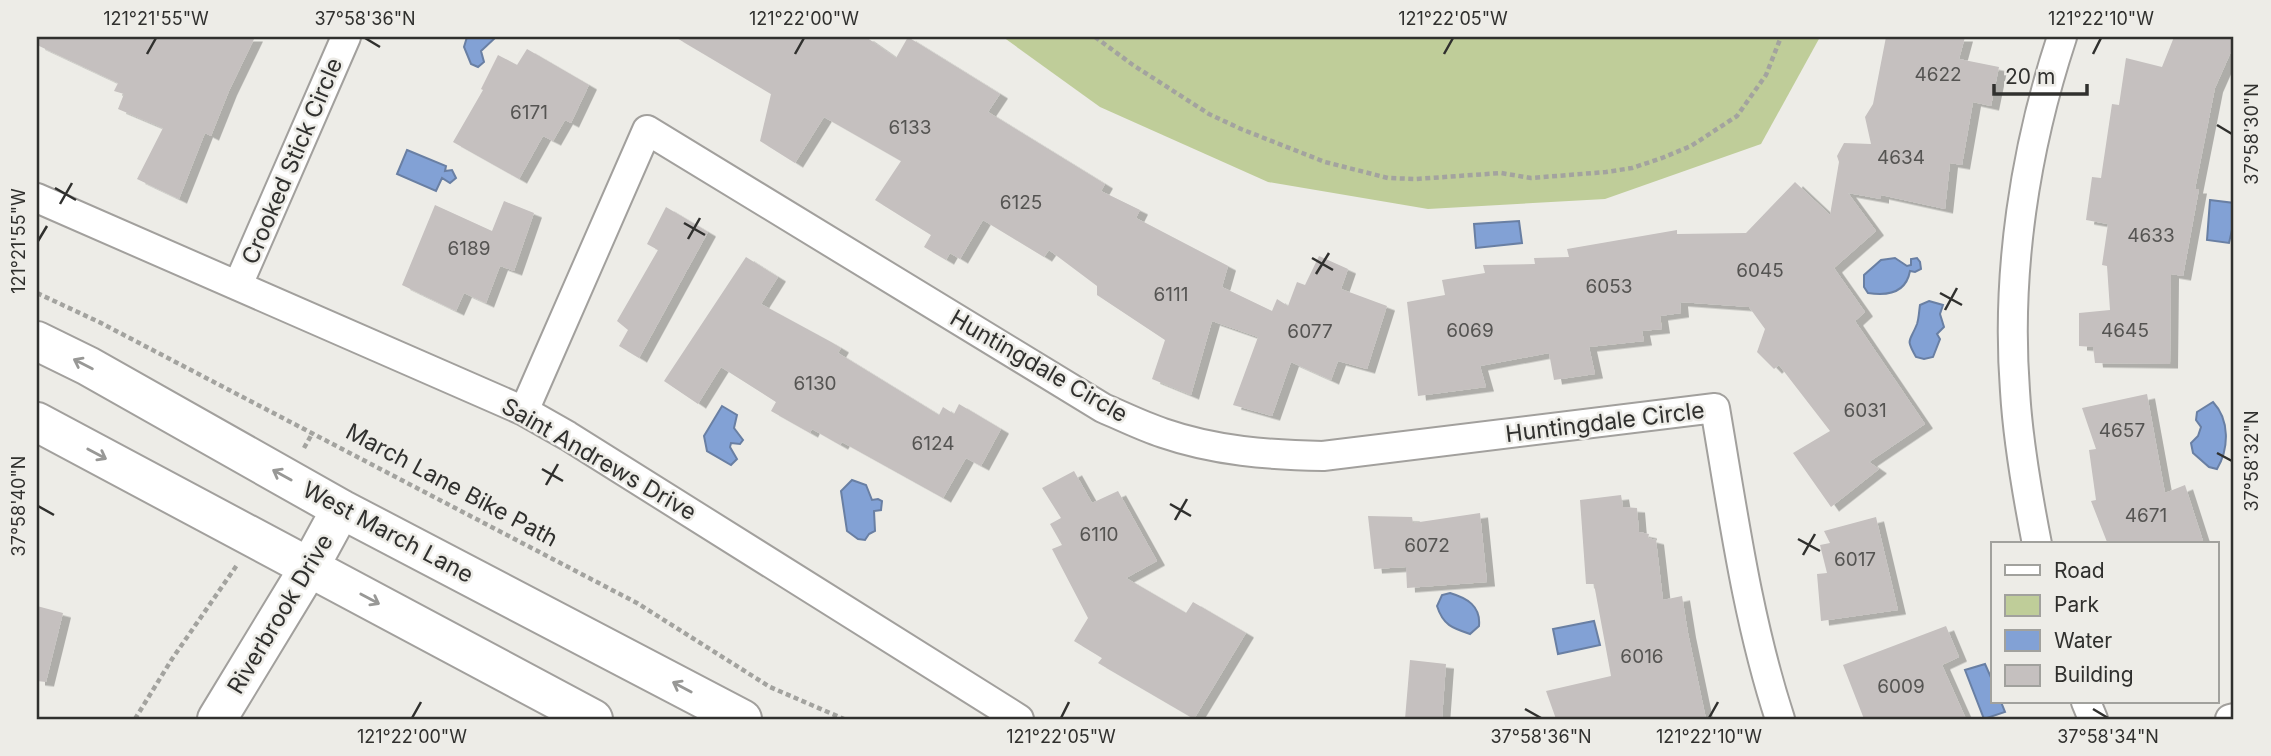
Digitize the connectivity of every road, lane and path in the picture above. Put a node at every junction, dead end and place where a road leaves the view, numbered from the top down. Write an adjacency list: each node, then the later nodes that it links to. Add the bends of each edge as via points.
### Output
1 (346, 37): 6 (street, Crooked Stick Circle)
2 (1094, 37): 3 (path, via 1209,114 1241,129 1325,162 1388,178 1416,179 1606,172 1662,158 1737,117 1766,75)
3 (1780, 37)
4 (2062, 37): 15 (street, via 2030,155 2014,314 2016,402)
5 (37, 198): 6 (street, Saint Andrews Drive)
6 (238, 285): 9 (street, Saint Andrews Drive)
7 (37, 293): 11 (path, March Lane Bike Path)
8 (37, 341): 12 (street, West March Lane, one-way to 8)
9 (524, 411): 22 (street, Saint Andrews Drive); 23 (street, Huntingdale Circle, via 647,130 1102,408 1162,433 1213,447 1266,455 1324,456 1716,408 1746,592)
10 (37, 422): 14 (street, one-way to 14)
11 (313, 432): 12 (path); 21 (path, March Lane Bike Path, via 637,603 770,687)
12 (287, 478): 13 (street, West March Lane)
13 (341, 509): 16 (street, Riverbrook Drive); 20 (street, West March Lane, one-way to 13)
14 (255, 537): 16 (street); 17 (path)
15 (2037, 542)
16 (310, 566): 18 (street, Riverbrook Drive); 19 (street, one-way to 19)
17 (135, 719)
18 (217, 719)
19 (593, 719)
20 (742, 719)
21 (844, 719)
22 (1019, 719)
23 (1780, 719)

